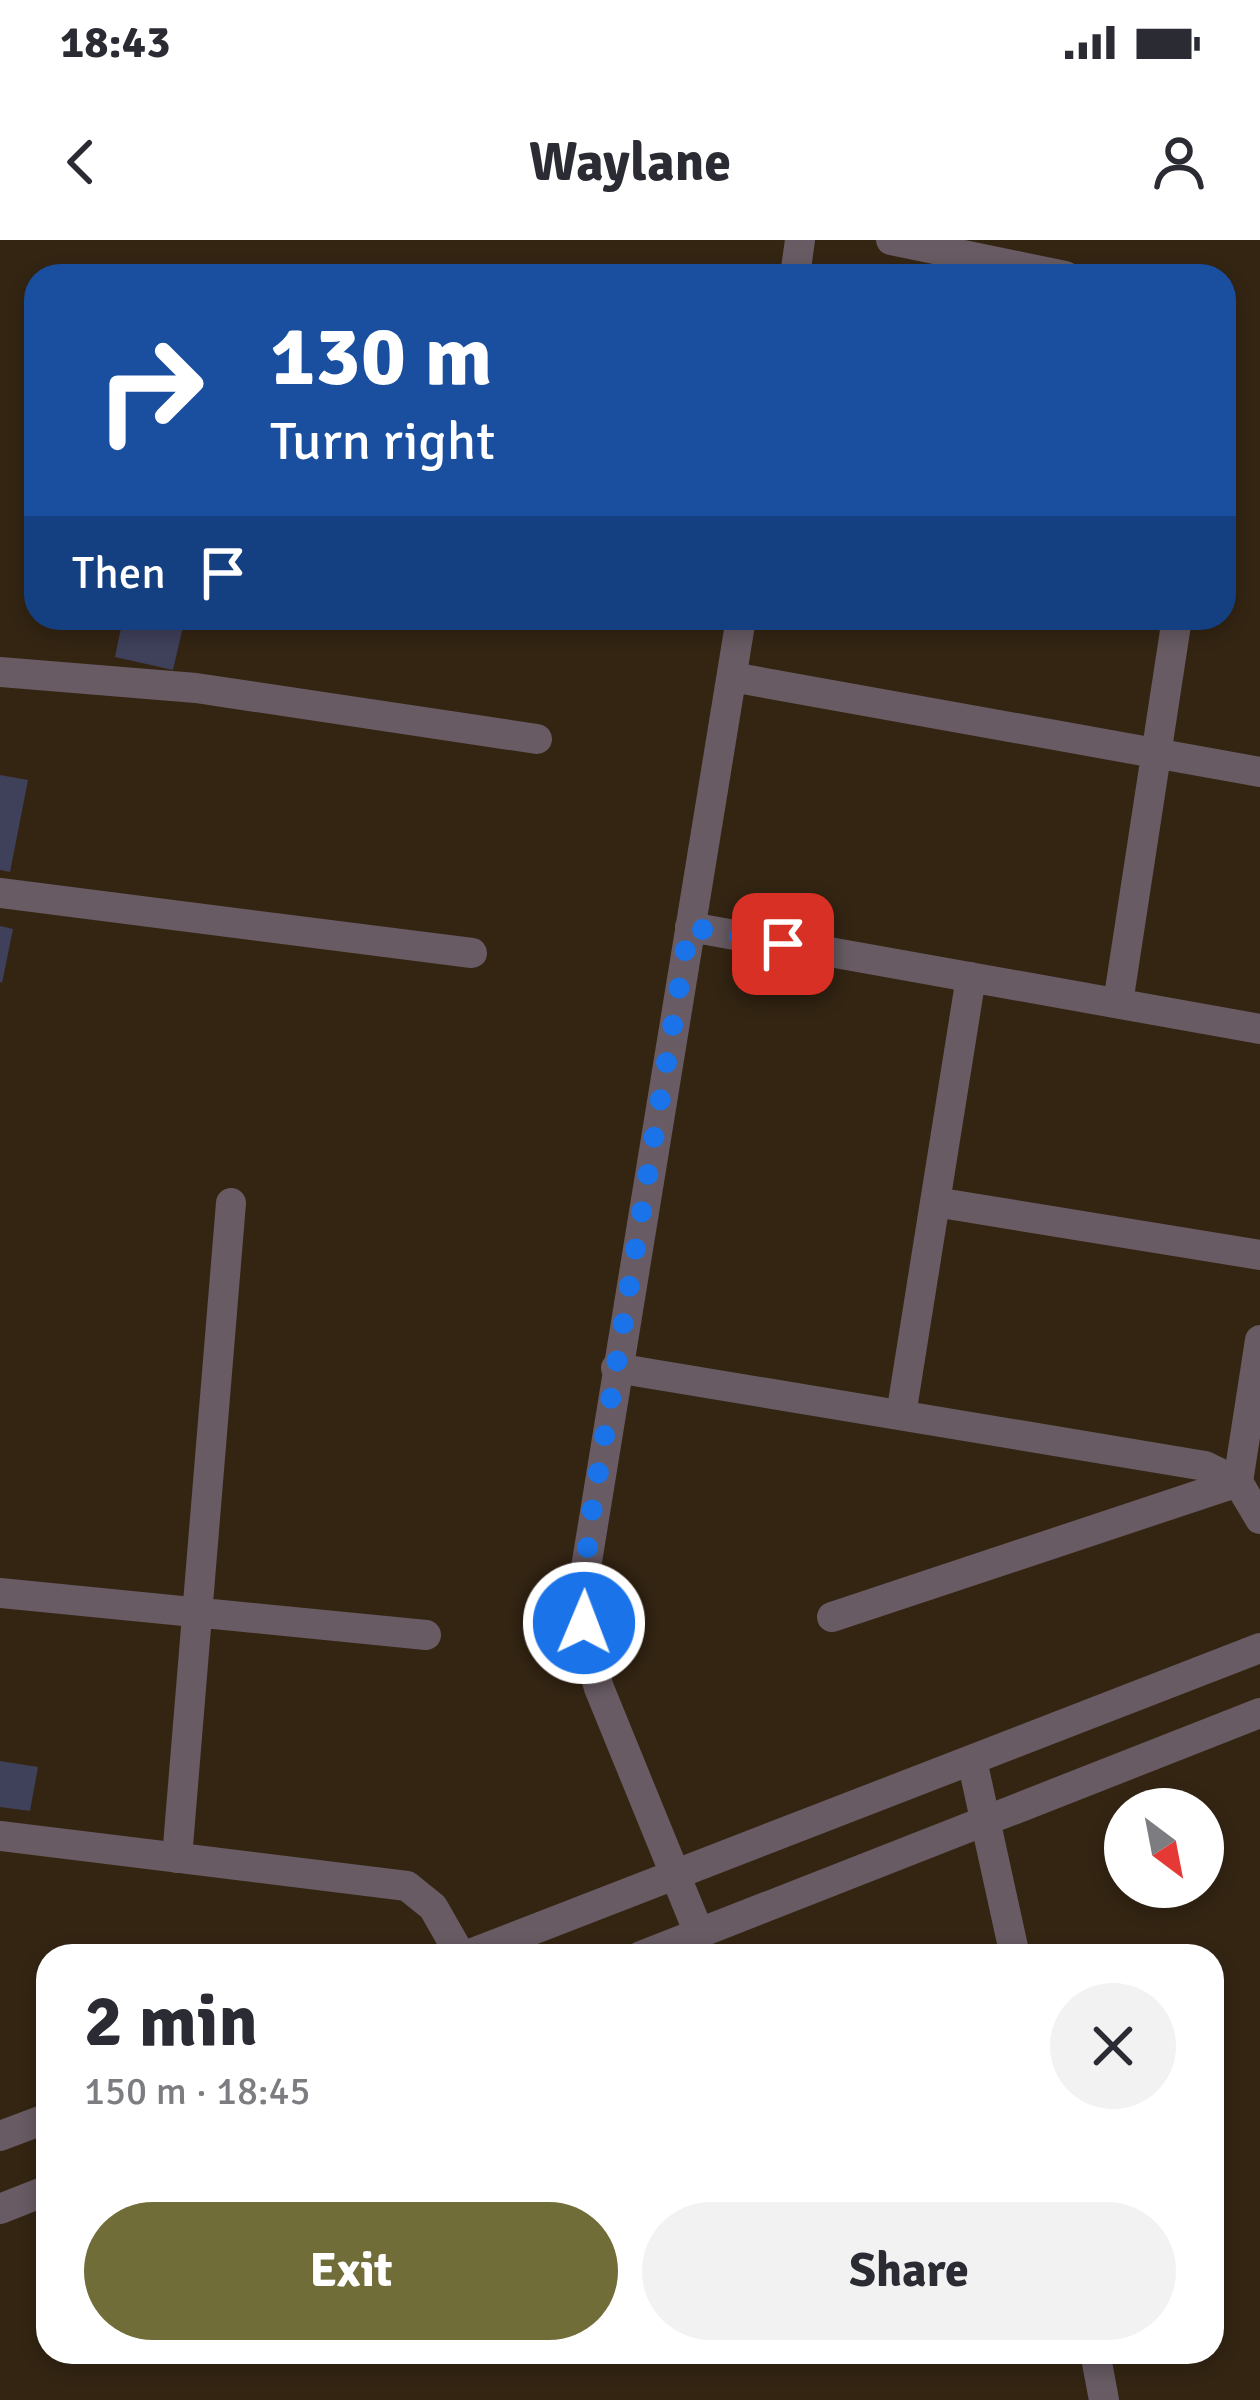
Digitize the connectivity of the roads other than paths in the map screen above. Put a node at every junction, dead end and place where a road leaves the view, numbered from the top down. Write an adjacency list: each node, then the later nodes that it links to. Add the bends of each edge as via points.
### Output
1 (891, 240): 2 (street)
2 (1007, 264)
3 (739, 630): 6 (street)
4 (1175, 630): 8 (street)
5 (0, 672): 7 (street, via 196,688)
6 (732, 677): 8 (street); 11 (street)
7 (536, 740)
8 (1156, 753): 9 (street); 14 (street)
9 (1260, 772)
10 (0, 893): 12 (street)
11 (689, 927): 13 (street); 20 (street)
12 (472, 953)
13 (971, 977): 14 (street); 16 (street)
14 (1118, 1004): 15 (street)
15 (1260, 1029)
16 (935, 1202): 18 (street); 21 (street)
17 (231, 1203): 25 (street)
18 (1260, 1256)
19 (1260, 1340): 22 (street)
20 (616, 1368): 21 (street); 34 (street, via 588,1535 584,1623 599,1688)
21 (901, 1415): 22 (street, via 1204,1466)
22 (1238, 1481): 23 (street); 26 (street)
23 (1260, 1519)
24 (0, 1593): 25 (street)
25 (197, 1613): 27 (street); 33 (street)
26 (832, 1617)
27 (426, 1635)
28 (1260, 1648): 30 (street)
29 (1260, 1713): 31 (street)
30 (972, 1760): 31 (street); 34 (street)
31 (988, 1821): 35 (street); 39 (street)
32 (0, 1836): 33 (street)
33 (177, 1858): 36 (street, via 407,1886 433,1906)
34 (675, 1874): 35 (street); 37 (street)
35 (699, 1933): 38 (street)
36 (456, 1944)
37 (494, 1944)
38 (671, 1944)
39 (1013, 1944)
40 (36, 2122): 41 (street)
41 (0, 2136)
42 (36, 2195): 43 (street)
43 (0, 2209)
44 (1097, 2364): 45 (street)
45 (1104, 2400)

